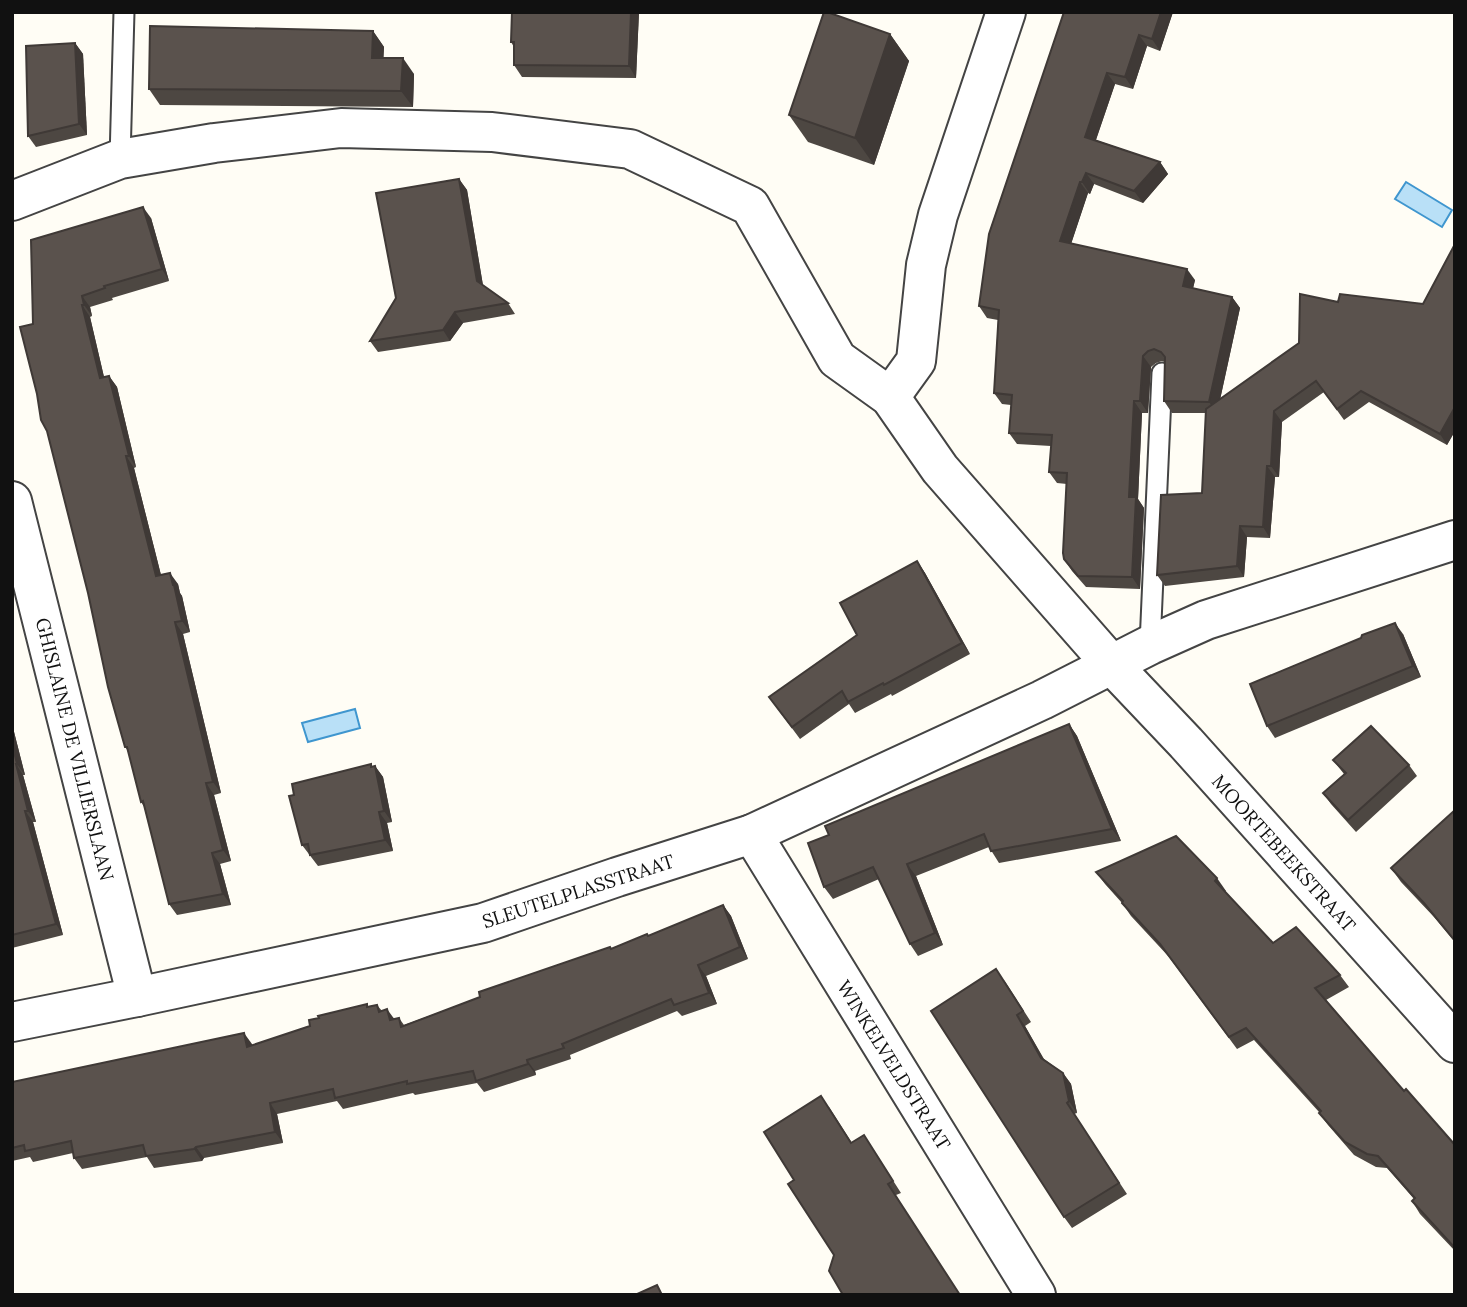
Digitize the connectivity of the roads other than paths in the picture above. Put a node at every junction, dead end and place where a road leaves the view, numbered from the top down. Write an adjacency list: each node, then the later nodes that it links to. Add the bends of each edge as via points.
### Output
1 (124, 12): 3 (lane)
2 (1006, 12): 6 (street, via 938,215 926,265 916,361)
3 (120, 159): 4 (street, MOORTEBEEKSTRAAT); 6 (street, MOORTEBEEKSTRAAT, via 341,128 492,132 629,149 750,206 837,359)
4 (12, 201)
5 (1162, 373): 9 (lane)
6 (890, 397): 10 (street, MOORTEBEEKSTRAAT, via 940,469)
7 (12, 501): 12 (street, GHISLAINE DE VILLIERSLAAN)
8 (1455, 540): 9 (street, SLEUTELPLASSTRAAT, via 1206,620)
9 (1150, 645): 10 (street, SLEUTELPLASSTRAAT)
10 (1112, 665): 11 (street, SLEUTELPLASSTRAAT); 14 (street, MOORTEBEEKSTRAAT)
11 (752, 834): 12 (street, SLEUTELPLASSTRAAT, via 483,923); 15 (street, WINKELVELDSTRAAT)
12 (136, 997): 13 (street, SLEUTELPLASSTRAAT)
13 (12, 1021)
14 (1455, 1043)
15 (1036, 1295)

